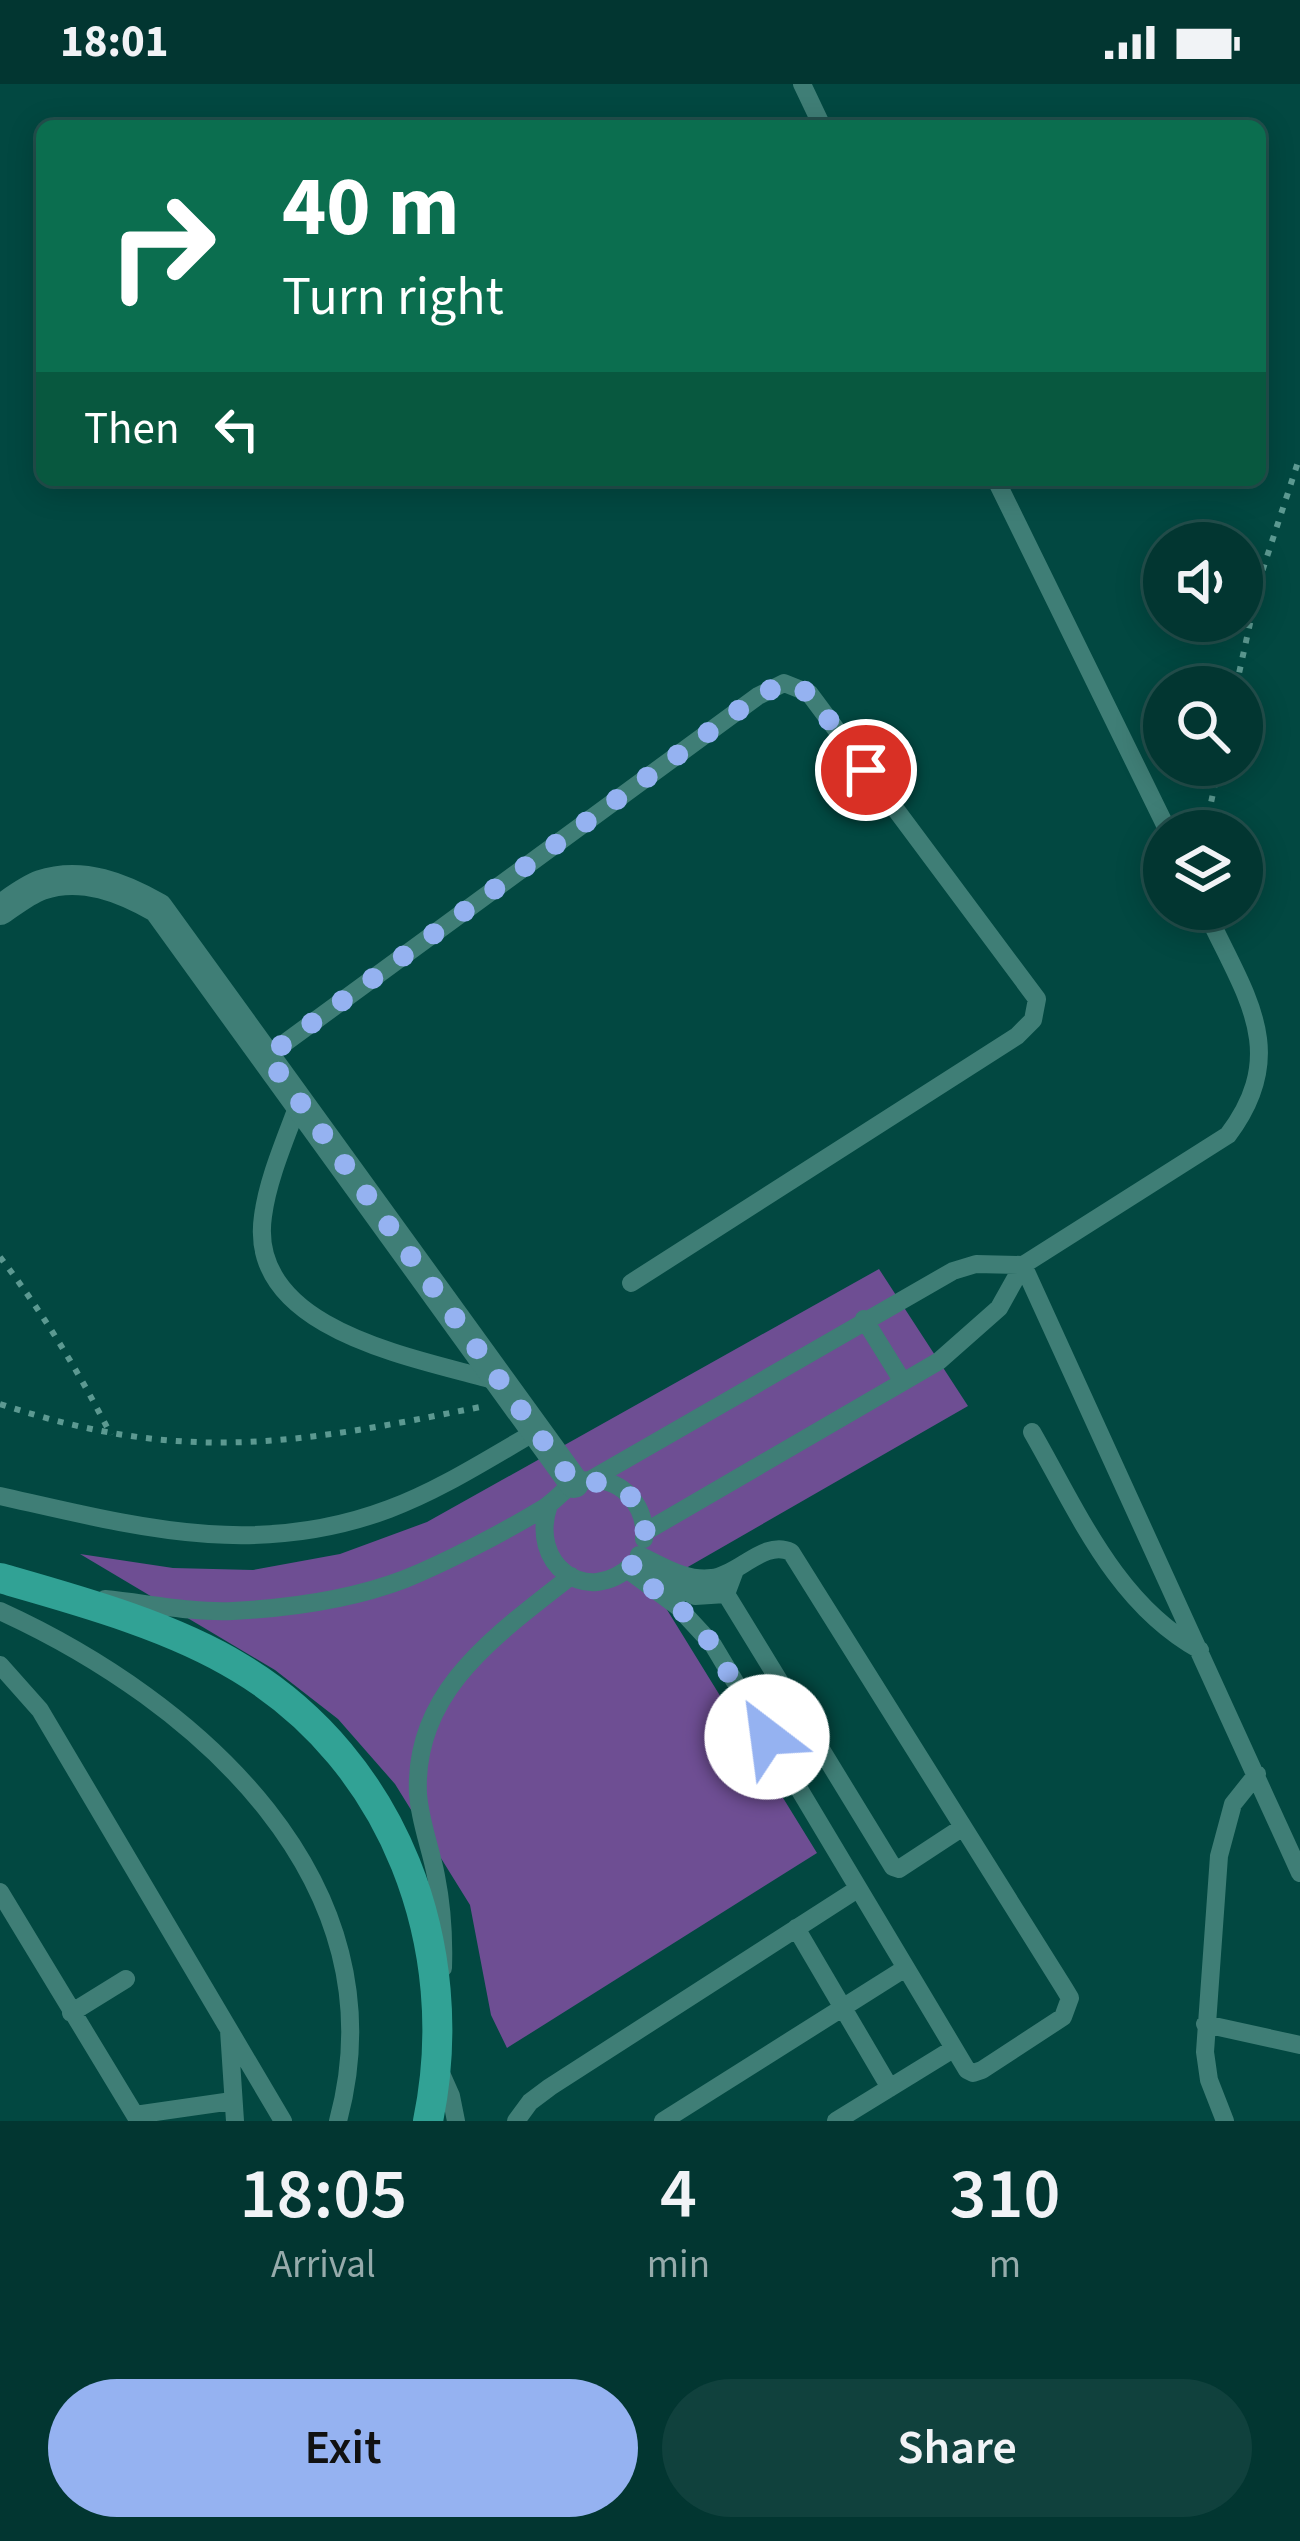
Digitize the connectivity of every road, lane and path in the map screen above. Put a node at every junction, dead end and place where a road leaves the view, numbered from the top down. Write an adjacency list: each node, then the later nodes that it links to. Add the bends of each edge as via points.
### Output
1 (802, 84): 2 (lane)
2 (819, 120)
3 (1300, 456): 5 (path)
4 (999, 486): 6 (lane)
5 (1241, 666)
6 (1158, 810)
7 (0, 910): 9 (street, via 40,885 120,886 158,908)
8 (1214, 930): 12 (lane, via 1260,1044 1248,1108 1202,1156)
9 (267, 1056): 10 (street); 13 (lane, via 758,696 784,683 809,693 1037,999 1033,1020)
10 (299, 1102): 16 (street); 16 (lane, via 262,1216 266,1259 277,1278 314,1319 339,1333)
11 (0, 1257): 20 (path, via 38,1306)
12 (1023, 1265): 14 (lane, via 953,1270); 15 (lane, via 982,1326); 32 (lane)
13 (631, 1283)
14 (864, 1319): 15 (lane); 21 (lane)
15 (903, 1382): 24 (lane)
16 (504, 1391): 18 (street); 20 (path, via 302,1441)
17 (0, 1404): 20 (path)
18 (535, 1432): 21 (street); 22 (lane, via 391,1508 272,1536 166,1532)
19 (1032, 1432): 32 (lane, via 1130,1595)
20 (111, 1436)
21 (582, 1482): 23 (lane); 24 (lane, via 622,1488)
22 (0, 1496)
23 (549, 1505): 27 (lane, via 543,1537 557,1567); 29 (lane, via 406,1579 356,1594 231,1611)
24 (645, 1532): 25 (lane)
25 (633, 1563): 26 (lane, via 697,1579); 27 (lane, via 600,1582); 30 (lane, via 685,1593); 37 (lane, via 713,1645)
26 (735, 1570): 30 (lane); 35 (lane, via 772,1549 791,1552)
27 (571, 1576): 44 (lane, via 458,1671 421,1750 418,1794 444,1943)
28 (0, 1578): 29 (street)
29 (55, 1594): 44 (street, via 239,1666 345,1758 414,1881)
30 (726, 1594): 35 (lane, via 893,1867)
31 (0, 1611): 53 (lane, via 86,1655 153,1702 282,1827 335,1925 348,1980 352,2036)
32 (1200, 1650): 34 (lane)
33 (0, 1665): 45 (lane, via 40,1710)
34 (1257, 1774): 36 (lane); 46 (lane, via 1224,1830)
35 (963, 1827): 48 (lane, via 1070,1998 1063,2017 982,2070 967,2070)
36 (1300, 1873)
37 (856, 1890): 39 (lane); 40 (lane)
38 (0, 1892): 43 (lane)
39 (796, 1928): 42 (lane); 56 (lane, via 550,2086)
40 (904, 1969): 42 (lane); 48 (lane)
41 (126, 1978): 43 (lane)
42 (842, 2007): 50 (lane); 57 (lane)
43 (71, 2013): 51 (lane, via 135,2115)
44 (437, 2014): 49 (street)
45 (228, 2024): 51 (lane); 52 (lane)
46 (1205, 2024): 47 (lane); 59 (lane, via 1209,2080)
47 (1300, 2045)
48 (952, 2050): 50 (lane)
49 (434, 2061): 54 (street); 55 (lane)
50 (890, 2088): 58 (lane)
51 (234, 2111)
52 (283, 2121)
53 (338, 2121)
54 (428, 2121)
55 (456, 2121)
56 (515, 2121)
57 (663, 2121)
58 (836, 2121)
59 (1225, 2121)

